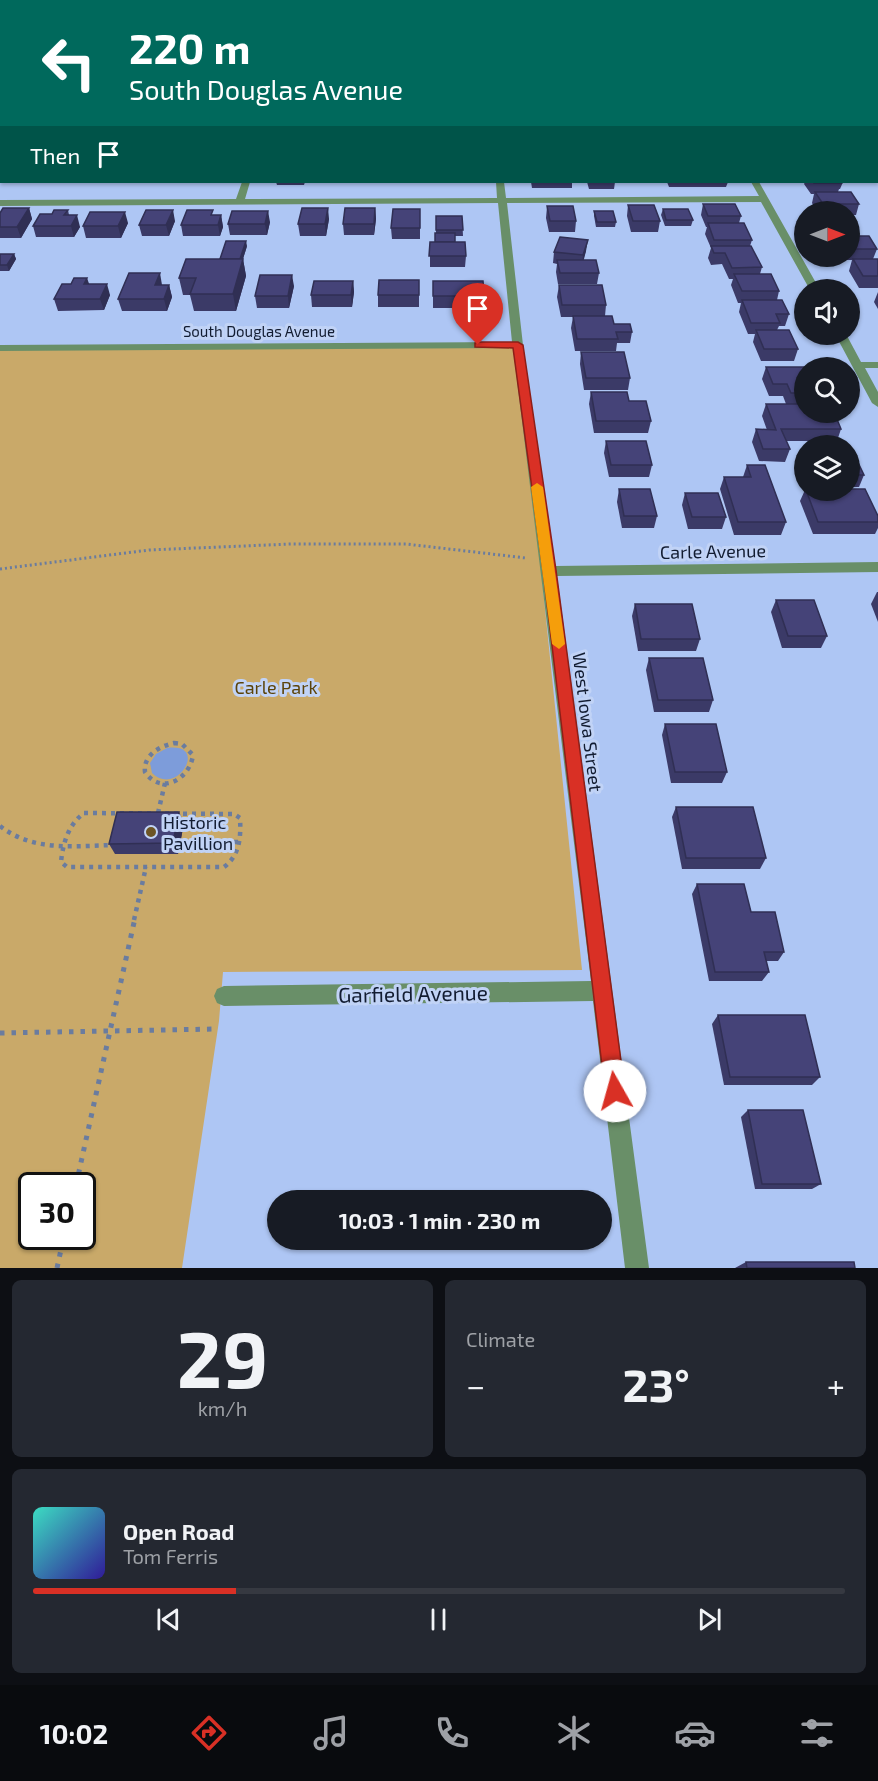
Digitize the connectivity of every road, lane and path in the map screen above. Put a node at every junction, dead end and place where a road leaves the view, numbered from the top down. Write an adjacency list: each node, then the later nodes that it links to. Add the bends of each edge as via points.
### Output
1 (246, 183): 6 (street)
2 (500, 183): 5 (street, West Iowa Street)
3 (756, 183): 4 (street)
4 (765, 199): 5 (street); 8 (street)
5 (502, 200): 6 (street); 9 (street, West Iowa Street)
6 (240, 202): 7 (street)
7 (0, 203)
8 (809, 279)
9 (518, 345): 10 (street, South Douglas Avenue); 18 (street, West Iowa Street)
10 (0, 348)
11 (860, 365): 12 (street)
12 (878, 365)
13 (860, 370): 14 (street)
14 (878, 403)
15 (533, 558): 17 (path, via 406,544 291,544 149,550)
16 (878, 567): 18 (street, Carle Avenue)
17 (0, 569)
18 (549, 570): 27 (street, West Iowa Street)
19 (165, 783): 19 (path, via 175,782 190,770 193,755 182,744 155,749 145,763 149,778); 20 (path)
20 (158, 813): 23 (path, via 234,814 240,818); 24 (path, via 84,813 74,819)
21 (0, 826): 24 (path, via 13,837)
22 (180, 842): 23 (path)
23 (238, 842): 26 (path, via 233,862 224,867)
24 (64, 845): 25 (path); 26 (path, via 61,862 67,867)
25 (117, 845)
26 (146, 867): 30 (path)
27 (603, 991): 28 (street, Garfield Avenue); 35 (street, West Iowa Street)
28 (224, 996)
29 (217, 1029): 30 (path)
30 (111, 1031): 31 (path); 32 (path)
31 (0, 1034)
32 (79, 1172)
33 (61, 1250): 34 (path)
34 (57, 1268)
35 (637, 1268)

